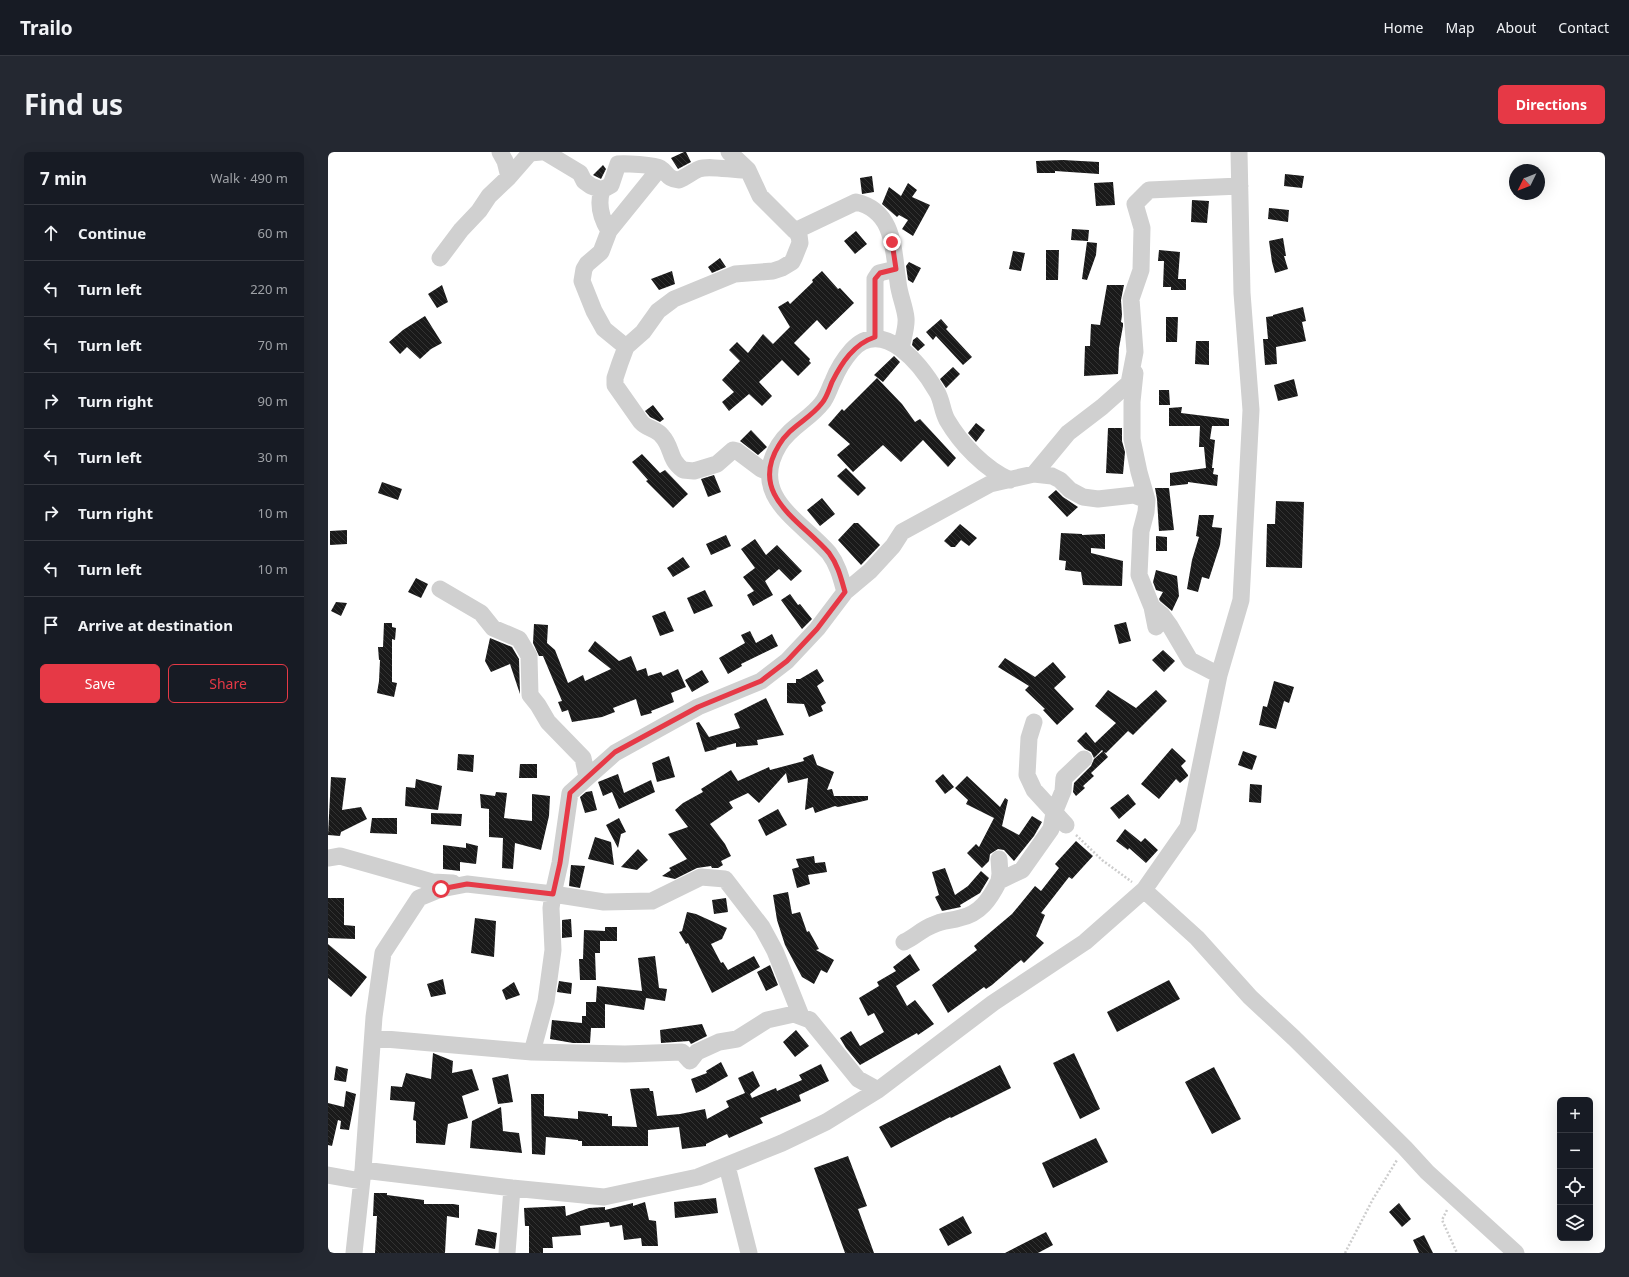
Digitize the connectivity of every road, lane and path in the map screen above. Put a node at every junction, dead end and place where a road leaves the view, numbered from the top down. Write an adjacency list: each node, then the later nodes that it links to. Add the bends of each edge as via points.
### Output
1 (500, 152): 8 (street)
2 (541, 152): 8 (street, via 530,153)
3 (545, 152): 10 (street, via 580,173 584,181 591,186)
4 (729, 152): 7 (street)
5 (1239, 152): 9 (street)
6 (660, 168): 7 (street, via 669,178 679,180 700,169); 10 (street, via 618,164 611,185); 12 (street)
7 (748, 170): 11 (street, via 760,196)
8 (509, 177): 13 (street, via 489,196)
9 (1240, 186): 18 (street, via 1149,190 1135,204 1142,228 1141,270 1131,299); 27 (street, via 1242,293 1251,410 1241,600)
10 (602, 190): 12 (street, via 601,216)
11 (795, 230): 14 (street, via 856,202 865,204 877,212 886,223); 16 (street, via 800,240 792,262 777,270 735,274 674,299 658,311 643,332)
12 (609, 231): 16 (street, via 602,252 584,269 582,281 604,329)
13 (440, 258)
14 (896, 269): 15 (street, via 880,273 875,279); 17 (street, via 906,319)
15 (875, 337): 17 (street); 19 (street, via 865,340 852,350 833,380 825,400 787,434 779,445)
16 (626, 347): 19 (street, via 615,378 616,388 641,422 662,435 669,446 672,458 680,468 690,471 714,465 724,460 733,450)
17 (901, 348): 21 (street, via 938,393 947,421 966,445 990,469)
18 (1135, 352): 20 (street, via 1129,383 1068,433); 22 (street, via 1132,439)
19 (768, 472): 24 (street, via 772,491 777,500 829,554 838,568)
20 (1034, 474): 21 (street); 22 (street, via 1052,476 1083,497 1098,499 1134,495)
21 (1010, 480): 24 (street, via 984,486 902,532 870,571)
22 (1147, 500): 25 (street, via 1141,531 1139,575)
23 (440, 589): 30 (street, via 481,613 493,628 519,639 529,656 530,695 548,722 583,758)
24 (845, 592): 30 (street, via 817,629 787,661 761,681 698,707 615,752)
25 (1152, 606): 26 (street); 27 (street, via 1170,626 1190,660)
26 (1156, 627)
27 (1219, 675): 37 (street, via 1188,827)
28 (1034, 722): 31 (street, via 1029,738 1027,775 1034,790)
29 (1084, 759): 31 (street, via 1064,778 1063,791)
30 (588, 777): 38 (street, via 570,793)
31 (1054, 813): 32 (street); 35 (street, via 1051,829 1022,870)
32 (1066, 825): 37 (path, via 1102,860)
33 (328, 858): 36 (street, via 340,856)
34 (999, 859): 35 (street)
35 (999, 881): 39 (street, via 986,904 978,910 968,916 933,925)
36 (426, 888): 38 (street, via 441,889 467,884); 41 (street, via 383,952 374,1017)
37 (1144, 890): 43 (street, via 1085,942 993,1003); 44 (street, via 1197,938 1250,997)
38 (553, 894): 40 (street, via 604,902 652,901 701,876 725,879 762,927); 42 (street, via 553,950 546,1001)
39 (904, 942)
40 (801, 1016): 42 (street, via 794,1014 767,1020 737,1039 718,1042 698,1052 690,1061 682,1052); 43 (street, via 810,1020 858,1079)
41 (374, 1038): 42 (street); 46 (street)
42 (532, 1052)
43 (878, 1090): 45 (street, via 826,1122)
44 (1404, 1148): 49 (street); 53 (path, via 1373,1199)
45 (727, 1166): 48 (street, via 698,1177 604,1197); 52 (street)
46 (363, 1170): 47 (street, via 361,1181); 48 (street); 50 (street)
47 (328, 1175)
48 (512, 1188): 51 (street)
49 (1452, 1196): 54 (path, via 1442,1220); 55 (street)
50 (354, 1253)
51 (507, 1253)
52 (749, 1253)
53 (1345, 1253)
54 (1457, 1253)
55 (1516, 1253)

